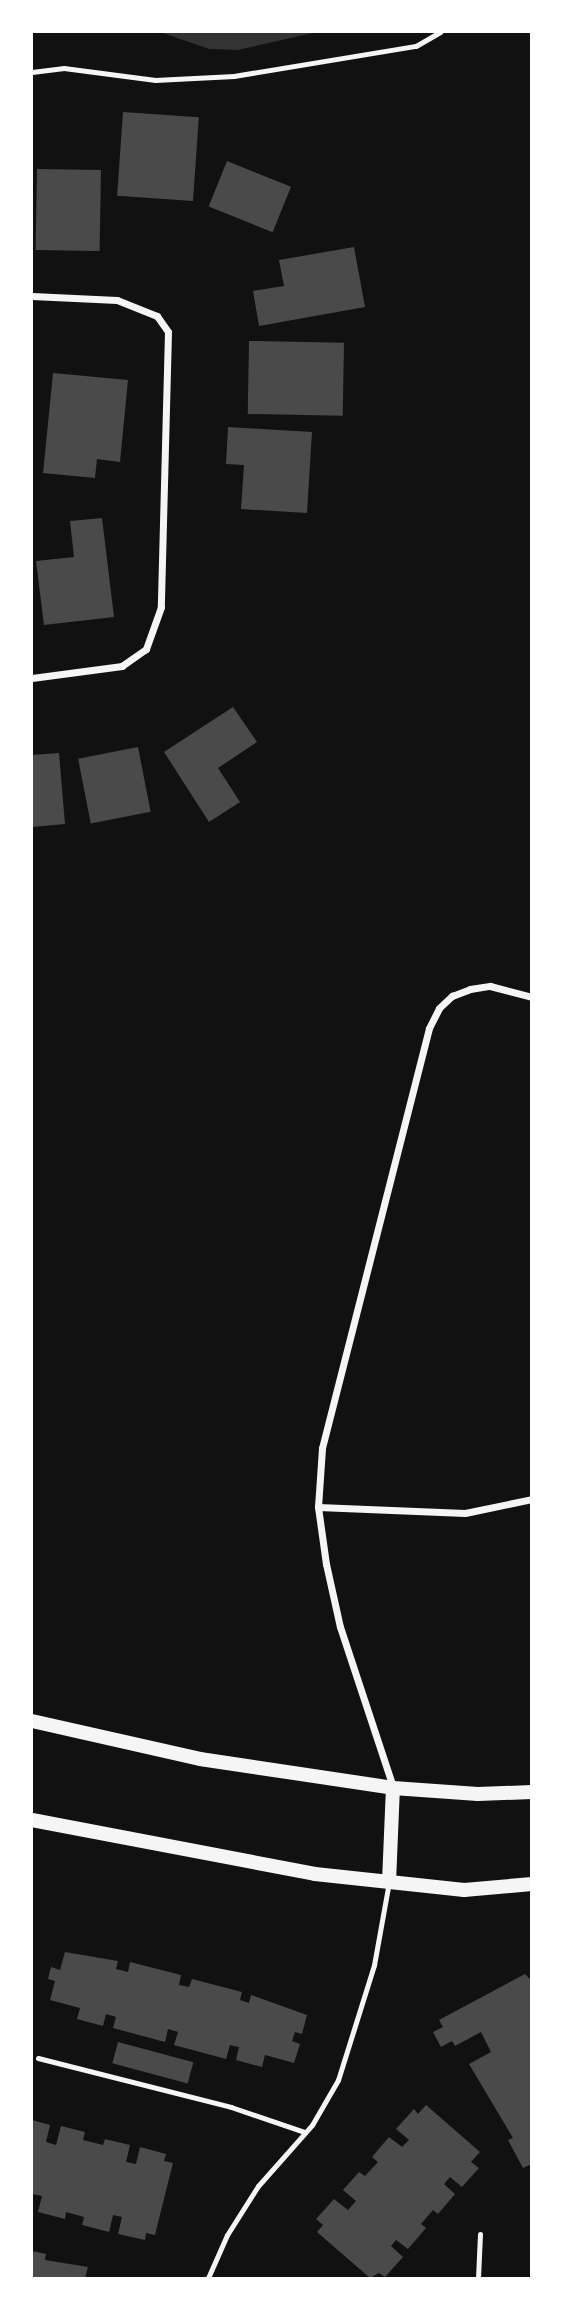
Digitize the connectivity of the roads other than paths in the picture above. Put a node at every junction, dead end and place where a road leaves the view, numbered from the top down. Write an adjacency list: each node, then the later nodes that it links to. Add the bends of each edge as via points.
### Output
1 (32, 296): 2 (street, via 117,300 157,316 167,332 161,607 150,639 146,649 122,666)
2 (32, 678)
3 (531, 997): 5 (street, via 490,986 452,996 429,1028 322,1448)
4 (531, 1499): 5 (street, via 465,1513)
5 (318, 1507): 7 (street, via 340,1626)
6 (32, 1721): 7 (main road, via 200,1759)
7 (393, 1788): 8 (main road, via 478,1794); 10 (main road)
8 (531, 1792)
9 (32, 1822): 10 (main road, via 289,1870)
10 (389, 1882): 11 (main road, via 464,1890); 13 (lane, via 374,1965 338,2080)
11 (531, 1884)
12 (38, 2059): 13 (lane, via 231,2107)
13 (305, 2132): 15 (lane, via 258,2186 227,2235)
14 (480, 2234): 16 (lane)
15 (208, 2278)
16 (478, 2278)

